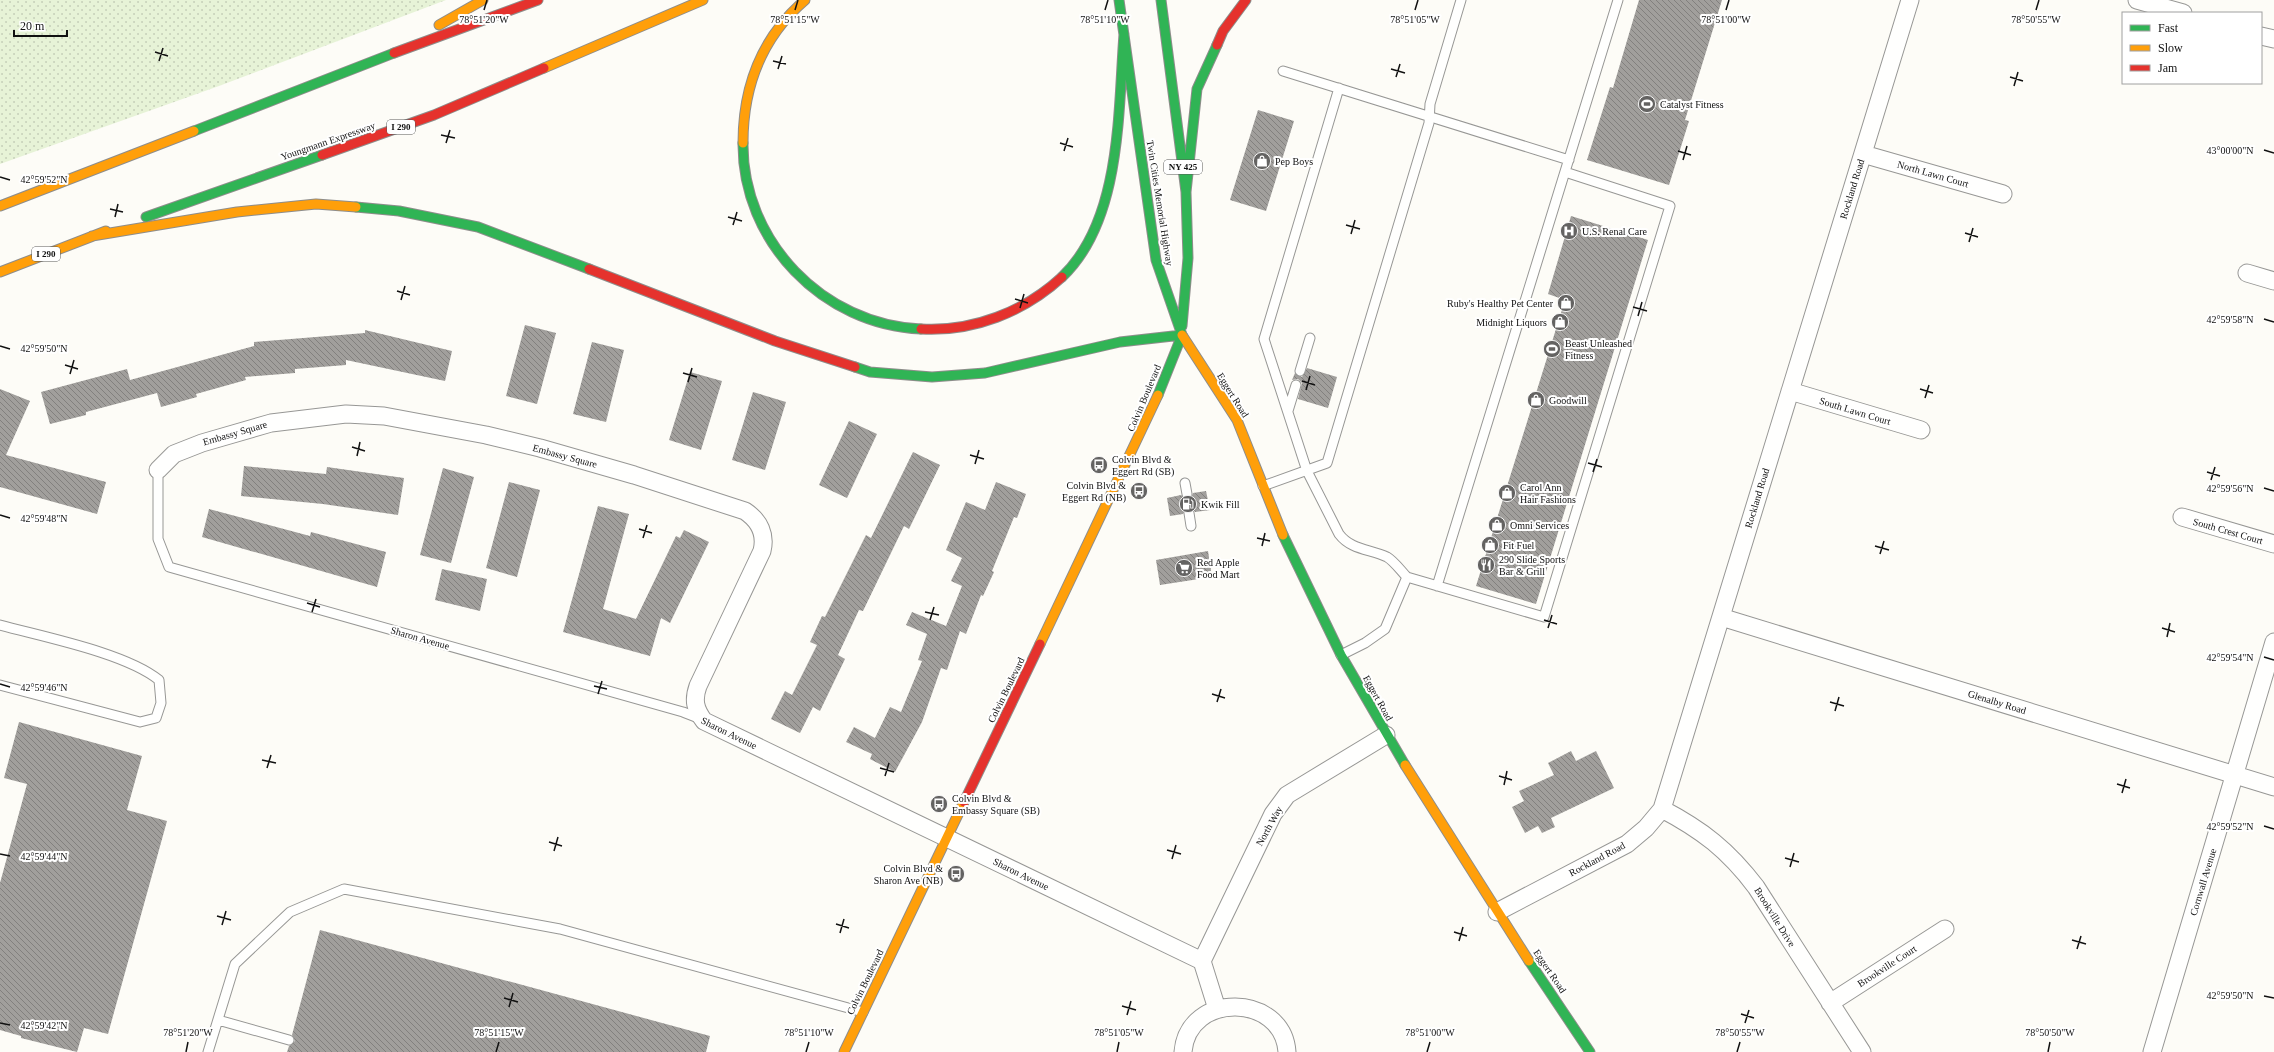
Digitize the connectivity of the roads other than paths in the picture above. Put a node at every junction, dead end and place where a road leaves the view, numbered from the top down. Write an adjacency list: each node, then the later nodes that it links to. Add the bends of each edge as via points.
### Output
1 (483, 0): 16 (main road)
2 (538, 0): 16 (main road)
3 (703, 0): 26 (main road, Youngmann Expressway / I 290, via 434,115)
4 (805, 0): 13 (main road, via 778,26 761,51 751,75 743,126 743,154 746,181 755,212 772,243 795,273 816,293 866,320 907,330 941,331 1002,317 1033,300 1058,281 1080,256 1101,215 1116,152)
5 (1119, 0): 13 (main road, Twin Cities Memorial Highway)
6 (1162, 0): 23 (main road, Twin Cities Memorial Highway / NY 425)
7 (1246, 0): 23 (main road, via 1224,31 1197,89)
8 (1461, 0): 19 (lane, via 1430,104)
9 (1618, 0): 21 (lane)
10 (1910, 0): 20 (street, Rockland Road)
11 (2137, 0): 12 (street)
12 (2179, 12)
13 (1124, 34): 30 (main road, Twin Cities Memorial Highway, via 1156,260)
14 (2262, 36): 15 (street)
15 (2274, 39)
16 (386, 56): 25 (main road)
17 (1283, 71): 18 (lane)
18 (1339, 88): 19 (lane); 35 (lane, via 1264,339)
19 (1430, 116): 21 (lane); 38 (lane, via 1327,464)
20 (1863, 154): 24 (street, North Lawn Court); 34 (street, Rockland Road)
21 (1569, 160): 22 (lane)
22 (1565, 172): 47 (lane); 47 (lane, via 1670,206 1544,617)
23 (1186, 192): 30 (main road, Twin Cities Memorial Highway / NY 425, via 1188,258)
24 (2003, 194)
25 (0, 206)
26 (92, 236): 27 (main road, Youngmann Expressway / I 290); 30 (main road, via 237,212 316,204 399,211 478,227 775,341 878,372 932,377 985,373 1120,342)
27 (0, 272)
28 (2247, 273): 29 (street)
29 (2274, 281)
30 (1182, 335): 40 (main road, Eggert Road, via 1237,420); 58 (main road, Colvin Boulevard, via 1150,415)
31 (1310, 338): 32 (lane)
32 (1300, 371)
33 (1296, 385): 35 (lane)
34 (1790, 391): 36 (street, South Lawn Court); 48 (street, Rockland Road)
35 (1288, 411): 38 (lane)
36 (1921, 430)
37 (158, 470): 53 (lane, Sharon Avenue, via 158,539 169,567 669,708); 53 (street, Embassy Square, via 174,454 270,423 346,414 384,416 540,448 745,511 760,526 764,543 759,559 698,686 696,711)
38 (1307, 471): 40 (lane); 46 (lane, via 1345,542 1388,557)
39 (1185, 483): 41 (lane)
40 (1262, 486): 51 (main road, Eggert Road, via 1293,560)
41 (1187, 494)
42 (1189, 513): 44 (lane)
43 (2182, 517): 45 (street, South Crest Court)
44 (1191, 526)
45 (2274, 544)
46 (1407, 577): 47 (lane); 51 (lane, via 1385,629)
47 (1437, 586)
48 (1721, 617): 55 (street, Glenalby Road); 57 (street, Rockland Road)
49 (0, 625): 52 (lane, via 100,653 147,670 159,680 162,703 156,718 140,722)
50 (2274, 642): 55 (street, Cornwall Avenue)
51 (1341, 655): 54 (main road, Eggert Road)
52 (0, 685)
53 (704, 721): 58 (street, Sharon Avenue)
54 (1386, 735): 59 (main road, Eggert Road); 61 (street, North Way, via 1287,795 1273,814)
55 (2234, 775): 56 (street, Glenalby Road); 73 (street, Cornwall Avenue)
56 (2274, 787)
57 (1662, 809): 59 (street, Rockland Road, via 1646,828 1627,844); 62 (street, Brookville Drive, via 1694,826 1718,843 1738,864 1756,887)
58 (947, 839): 61 (street, Sharon Avenue); 64 (main road, Colvin Boulevard)
59 (1497, 912): 71 (main road, Eggert Road)
60 (1945, 929): 62 (street, Brookville Court)
61 (1202, 962): 63 (street)
62 (1830, 1003): 72 (street, Brookville Drive)
63 (1217, 1009): 69 (street, via 1195,1024 1188,1035); 70 (street, via 1243,1006 1256,1010 1267,1017 1283,1036)
64 (863, 1012): 65 (lane, via 560,930 344,889 290,912 235,964); 68 (main road, Colvin Boulevard)
65 (218, 1020): 66 (lane); 67 (lane)
66 (289, 1040)
67 (208, 1052)
68 (844, 1052)
69 (1183, 1052)
70 (1287, 1052)
71 (1590, 1052)
72 (1862, 1052)
73 (2152, 1052)

